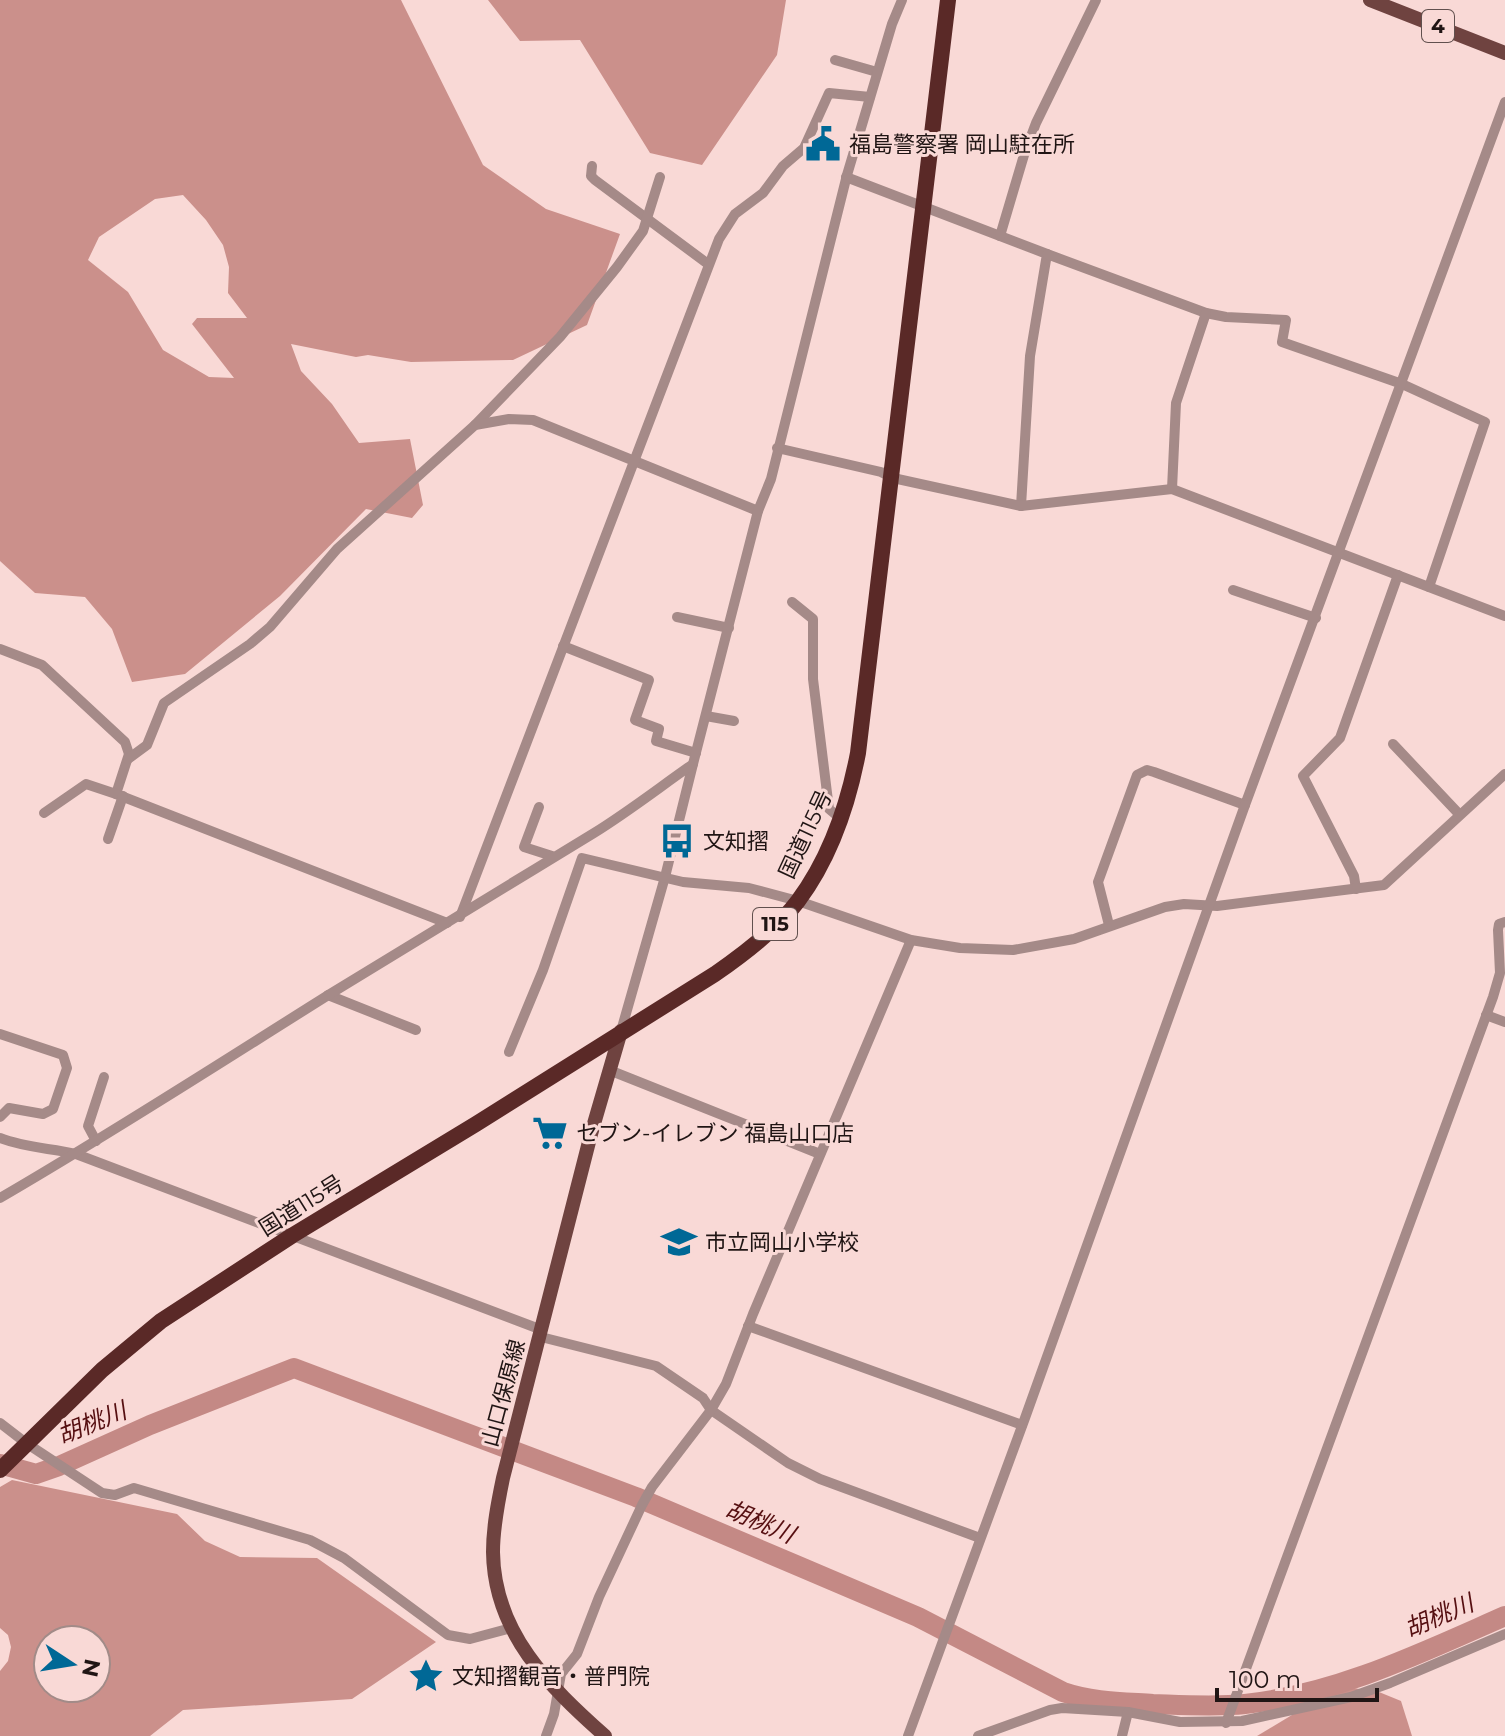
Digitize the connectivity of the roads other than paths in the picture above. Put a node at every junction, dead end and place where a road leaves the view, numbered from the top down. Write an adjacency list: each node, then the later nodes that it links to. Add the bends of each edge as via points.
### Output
1 (902, 0): 7 (street)
2 (948, 0): 13 (highway, 国道115号 / 115)
3 (1096, 0): 15 (street, via 1036,123)
4 (1370, 0): 5 (main road, 4)
5 (1505, 53)
6 (835, 60): 7 (street)
7 (877, 72): 8 (street)
8 (870, 97): 12 (street); 17 (street, via 829,93 804,148 763,193 735,214)
9 (1505, 102): 19 (street)
10 (592, 166): 14 (street, via 595,180)
11 (660, 177): 14 (street)
12 (846, 177): 13 (street); 21 (street)
13 (925, 206): 15 (street); 23 (highway, 国道115号 / 115)
14 (647, 221): 17 (street); 20 (street, via 560,337)
15 (1000, 236): 16 (street)
16 (1047, 254): 18 (street); 25 (street, via 1030,356)
17 (708, 264): 22 (street)
18 (1206, 313): 19 (street, via 1286,320 1282,342); 24 (street, via 1176,403)
19 (1402, 384): 27 (street); 29 (street, via 1485,422)
20 (475, 425): 22 (street, via 533,420); 41 (street, via 337,549 270,627 164,703 147,745)
21 (777, 448): 23 (street); 26 (street)
22 (633, 460): 26 (street); 36 (street)
23 (893, 478): 25 (street); 49 (highway, 国道115号 / 115, via 858,753)
24 (1172, 489): 25 (street); 27 (street)
25 (1021, 506)
26 (758, 511): 35 (street)
27 (1340, 552): 28 (street); 34 (street)
28 (1398, 575): 29 (street); 54 (street, via 1340,738 1303,776)
29 (1429, 587): 32 (street)
30 (1233, 590): 34 (street)
31 (792, 602): 49 (street, via 813,619 812,670 825,781 829,809)
32 (1505, 616)
33 (677, 617): 35 (street)
34 (1316, 618): 45 (street)
35 (729, 628): 38 (street)
36 (563, 646): 42 (street, via 649,680 635,720 659,729 656,741); 57 (street)
37 (0, 649): 41 (street, via 47,669 123,740)
38 (706, 716): 39 (street); 42 (street)
39 (734, 721)
40 (1393, 744): 48 (street)
41 (128, 759): 44 (street)
42 (695, 759): 51 (street, via 634,807); 53 (street)
43 (1502, 781): 48 (street)
44 (120, 795): 47 (street, via 86,784); 50 (street); 59 (street)
45 (1245, 805): 56 (street); 60 (street, via 1147,770 1137,775 1098,882)
46 (539, 807): 51 (street, via 524,847)
47 (44, 813)
48 (1459, 814): 54 (street, via 1389,883)
49 (841, 819): 55 (highway, 国道115号 / 115)
50 (108, 839)
51 (556, 854): 52 (street); 57 (street)
52 (582, 858): 53 (street); 68 (street)
53 (665, 877): 55 (street, via 749,888); 66 (street)
54 (1356, 889): 56 (street)
55 (798, 901): 61 (street); 66 (highway, 国道115号 / 115, via 733,962)
56 (1211, 906): 60 (street, via 1165,907); 82 (street)
57 (460, 917): 59 (street)
58 (1505, 922): 63 (street, via 1499,924 1500,973)
59 (447, 923): 62 (street)
60 (1109, 925): 61 (street, via 1074,939 1013,950)
61 (911, 940): 75 (street)
62 (328, 995): 65 (street); 73 (street)
63 (1486, 1015): 64 (street); 90 (street)
64 (1505, 1022)
65 (416, 1030)
66 (621, 1031): 69 (main road, 山口保原線); 77 (highway, 国道115号 / 115)
67 (0, 1034): 71 (street, via 63,1055 67,1068 53,1109 43,1114 9,1108)
68 (509, 1052)
69 (609, 1070): 75 (street); 79 (main road, 山口保原線)
70 (104, 1077): 73 (street, via 88,1126)
71 (0, 1117)
72 (0, 1138): 74 (street)
73 (96, 1141): 74 (street)
74 (76, 1154): 76 (street); 77 (street)
75 (820, 1154): 78 (street)
76 (0, 1198)
77 (293, 1235): 79 (street); 83 (highway, 国道115号 / 115, via 161,1321)
78 (748, 1326): 80 (street); 82 (street)
79 (542, 1333): 80 (street, via 656,1366 703,1398); 86 (main road, 山口保原線, via 496,1516 493,1554)
80 (711, 1410): 85 (street, via 820,1479); 88 (street, via 642,1505 577,1654 561,1674)
81 (0, 1423): 83 (street)
82 (1022, 1425): 85 (street)
83 (26, 1443): 84 (highway, 国道115号 / 115); 86 (street, via 102,1493 134,1488 310,1540 344,1558 448,1635 470,1639)
84 (0, 1470)
85 (980, 1538): 93 (street)
86 (511, 1628): 88 (main road, 山口保原線)
87 (1505, 1634): 90 (street, via 1351,1697)
88 (557, 1693): 91 (street); 92 (main road, 山口保原線)
89 (1128, 1712): 90 (street, via 1180,1722); 94 (street, via 1062,1708); 95 (street)
90 (1226, 1723)
91 (546, 1736)
92 (605, 1736)
93 (908, 1736)
94 (980, 1736)
95 (1122, 1736)

